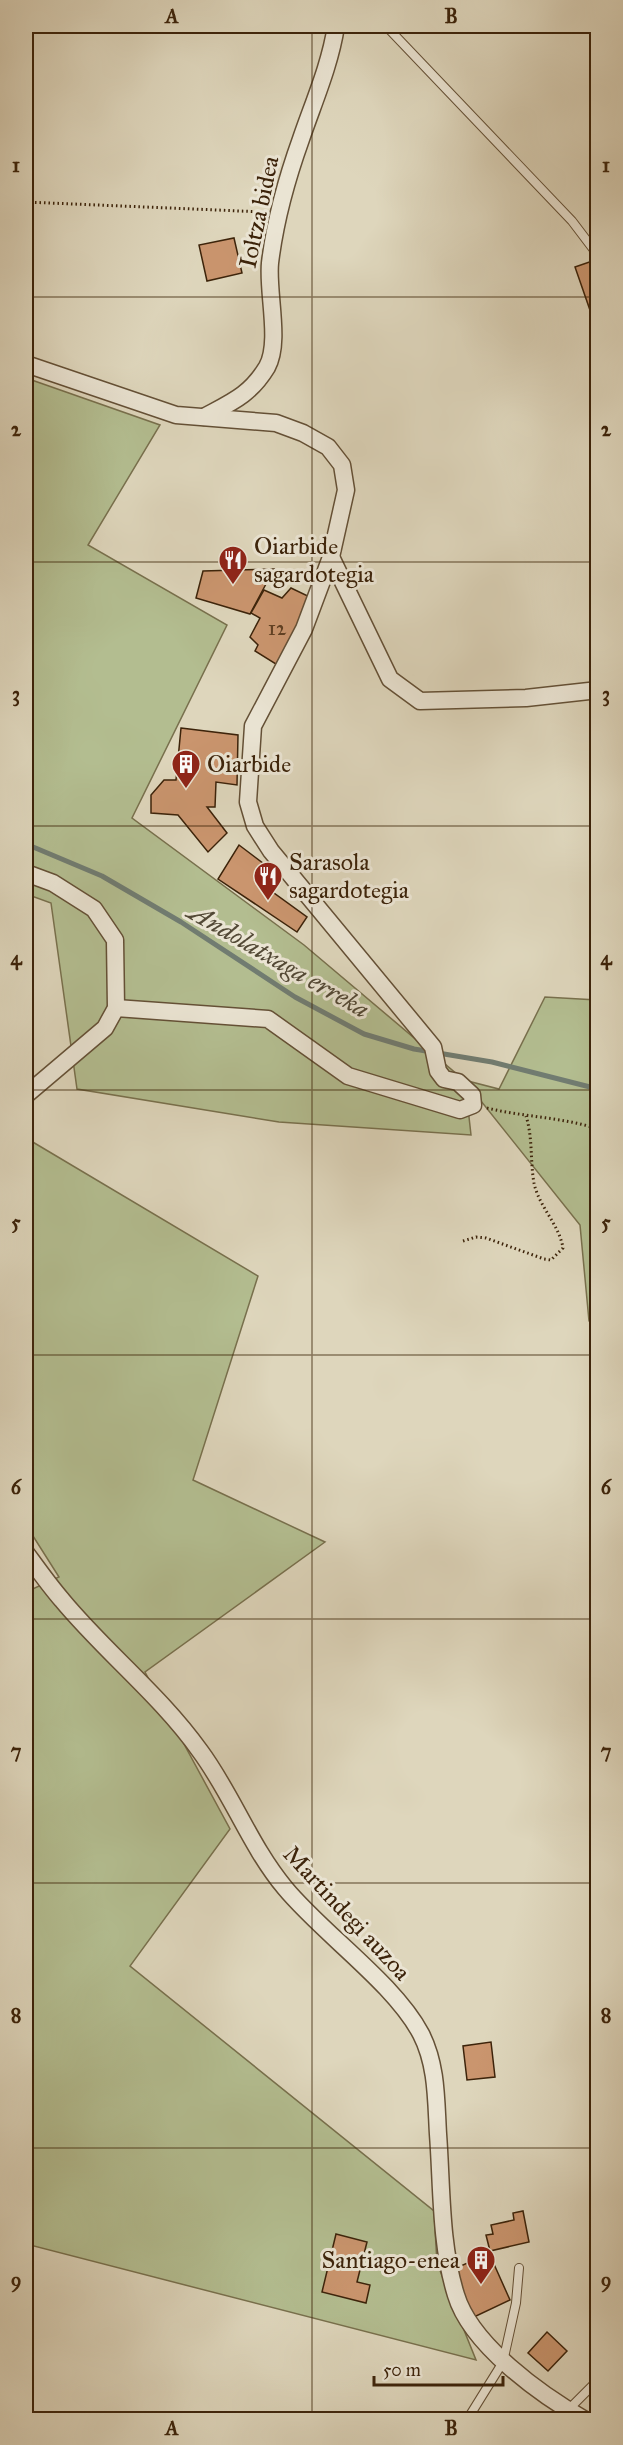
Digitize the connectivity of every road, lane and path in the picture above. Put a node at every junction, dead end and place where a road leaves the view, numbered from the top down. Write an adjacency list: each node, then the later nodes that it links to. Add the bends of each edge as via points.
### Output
1 (336, 26): 4 (street, Ioltza bidea)
2 (386, 26): 5 (lane, via 572,221)
3 (26, 202): 4 (path)
4 (280, 213): 7 (street, Ioltza bidea, via 270,262 272,351 267,366 244,396)
5 (594, 250)
6 (26, 364): 7 (street, via 176,415)
7 (203, 417): 8 (street, via 276,423 328,447 342,465 346,490)
8 (331, 557): 9 (street, via 390,679 420,701 526,698); 13 (street, via 304,629 253,726 248,802 255,825 271,851 433,1047 438,1071 444,1079 458,1082 472,1095)
9 (597, 690)
10 (26, 873): 11 (street, via 53,883 94,909 116,940)
11 (116, 1008): 12 (street, via 105,1028); 13 (street, via 268,1019 348,1076 460,1110)
12 (26, 1095)
13 (473, 1105): 14 (path)
14 (526, 1116): 15 (path); 16 (path, via 535,1185 561,1235 562,1248 551,1260 486,1238)
15 (597, 1129)
16 (463, 1240)
17 (26, 1553): 19 (street, Martindegi auzoa, via 62,1601 202,1752 257,1850 286,1889 395,1999 421,2033 434,2069 450,2273 456,2297 468,2319)
18 (519, 2268): 19 (lane)
19 (503, 2362): 21 (street, Martindegi auzoa); 22 (lane)
20 (597, 2380): 21 (lane)
21 (568, 2410): 23 (street, Martindegi auzoa)
22 (467, 2420)
23 (585, 2420)

